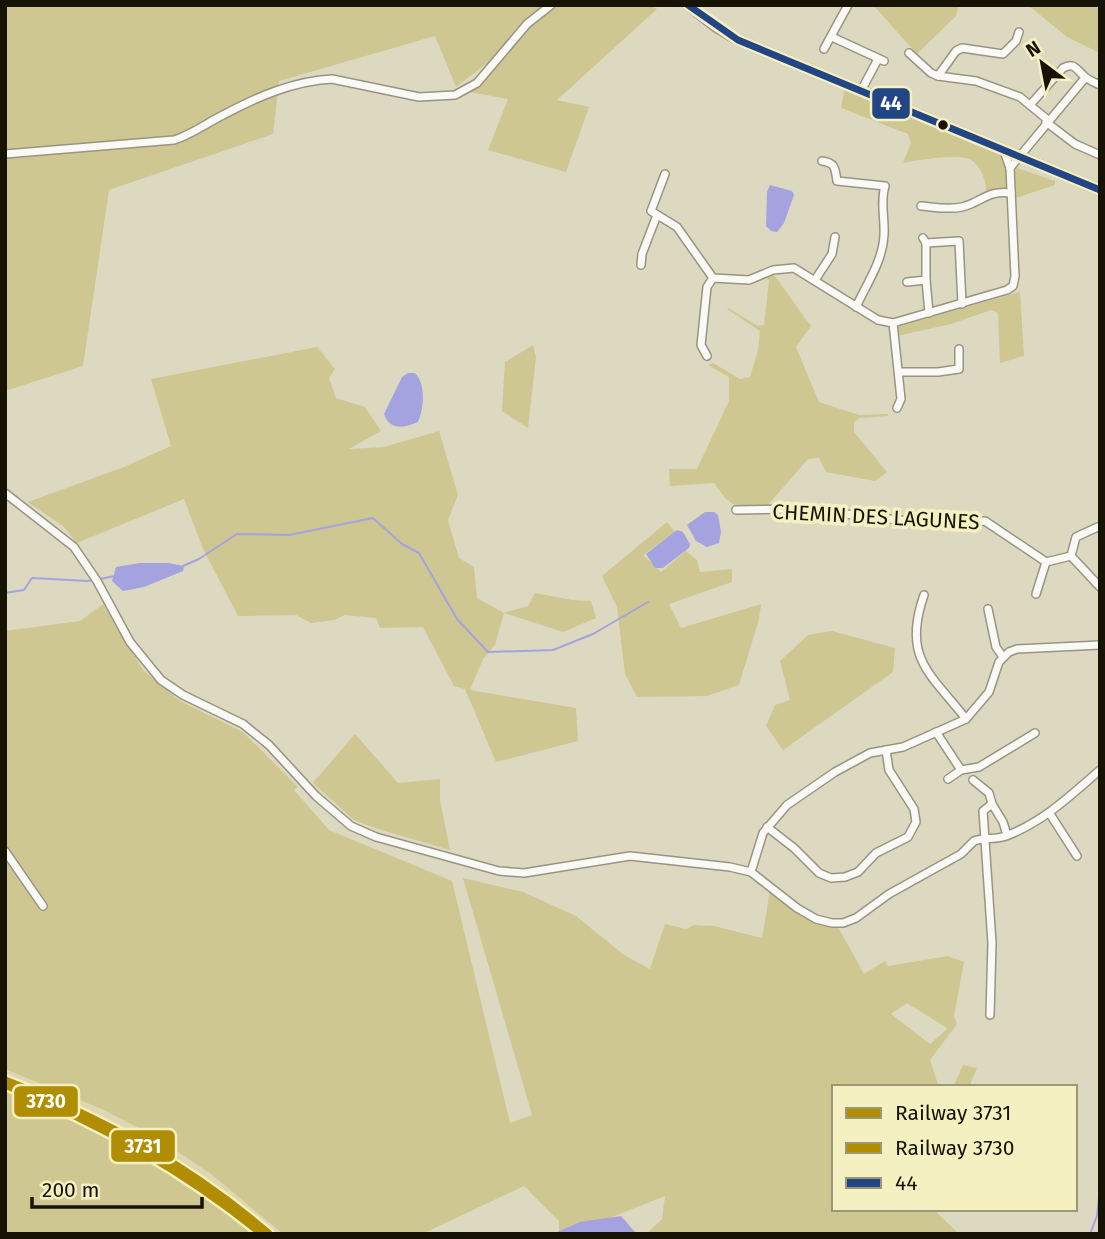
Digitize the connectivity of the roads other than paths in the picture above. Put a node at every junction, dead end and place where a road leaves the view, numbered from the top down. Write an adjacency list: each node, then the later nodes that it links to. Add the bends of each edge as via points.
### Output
1 (551, 5): 15 (street, via 527,24 477,83 455,95 419,97 332,79 312,81 245,103 174,140)
2 (688, 5): 11 (street, via 738,40)
3 (848, 5): 5 (street)
4 (1019, 32): 8 (street, via 1003,54 956,51)
5 (832, 37): 6 (street); 11 (street, via 881,60)
6 (824, 49)
7 (909, 53): 8 (street)
8 (938, 76): 12 (street, via 976,81)
9 (1085, 78): 10 (street); 12 (street, via 1069,65); 13 (street)
10 (1100, 85)
11 (861, 91): 14 (street)
12 (1030, 105): 13 (street)
13 (1047, 121): 16 (street, via 1075,144); 17 (street)
14 (1004, 151): 17 (street); 19 (street)
15 (5, 154)
16 (1100, 155)
17 (1018, 157): 19 (street); 21 (street)
18 (822, 161): 32 (street, via 834,165 837,181 885,186 881,253)
19 (1010, 168): 22 (street)
20 (665, 174): 24 (street, via 651,211)
21 (1100, 190)
22 (1011, 193): 23 (street, via 987,194 960,208); 31 (street, via 1013,286)
23 (921, 206)
24 (657, 215): 26 (street); 27 (street, via 677,228)
25 (835, 237): 28 (street, via 832,254)
26 (640, 265)
27 (713, 278): 28 (street, via 749,281 773,270 794,268); 36 (street, via 707,287 701,345)
28 (815, 279): 32 (street)
29 (926, 280): 30 (street); 31 (street, via 925,241 959,242); 33 (street)
30 (907, 282)
31 (962, 304): 33 (street)
32 (856, 307): 34 (street)
33 (929, 313): 34 (street)
34 (893, 323): 37 (street)
35 (959, 349): 37 (street, via 958,369)
36 (707, 356)
37 (900, 372): 38 (street)
38 (897, 408)
39 (5, 493): 65 (street, via 65,537 130,642 161,680 243,724 351,826 499,871 539,872 630,856)
40 (736, 510): 43 (street, CHEMIN DES LAGUNES, via 800,509 926,523 985,521)
41 (1100, 526): 42 (street, via 1076,537)
42 (1071, 556): 43 (street); 44 (street)
43 (1046, 562): 45 (street)
44 (1100, 587)
45 (1036, 594)
46 (924, 595): 50 (street, via 915,644 923,667)
47 (988, 609): 49 (street, via 996,647)
48 (1100, 645): 49 (street, via 1017,649)
49 (1003, 657): 50 (street, via 989,692)
50 (966, 719): 51 (street)
51 (936, 733): 53 (street); 54 (street)
52 (1035, 733): 54 (street, via 979,767)
53 (886, 750): 60 (street, via 870,753 835,772 788,805); 60 (street, via 888,770 914,809 916,822 908,837 876,853 858,872 845,877 819,873)
54 (961, 770): 56 (street)
55 (1100, 770): 59 (street)
56 (948, 779)
57 (973, 780): 58 (street, via 989,793)
58 (992, 804): 61 (street); 62 (street, via 983,811)
59 (1050, 814): 61 (street); 64 (street)
60 (767, 827): 65 (street)
61 (1007, 835): 62 (street)
62 (986, 839): 65 (street, via 974,841 961,854 843,923 816,919); 67 (street, via 992,943)
63 (5, 851): 66 (street)
64 (1077, 856)
65 (751, 872)
66 (43, 906)
67 (990, 1015)

